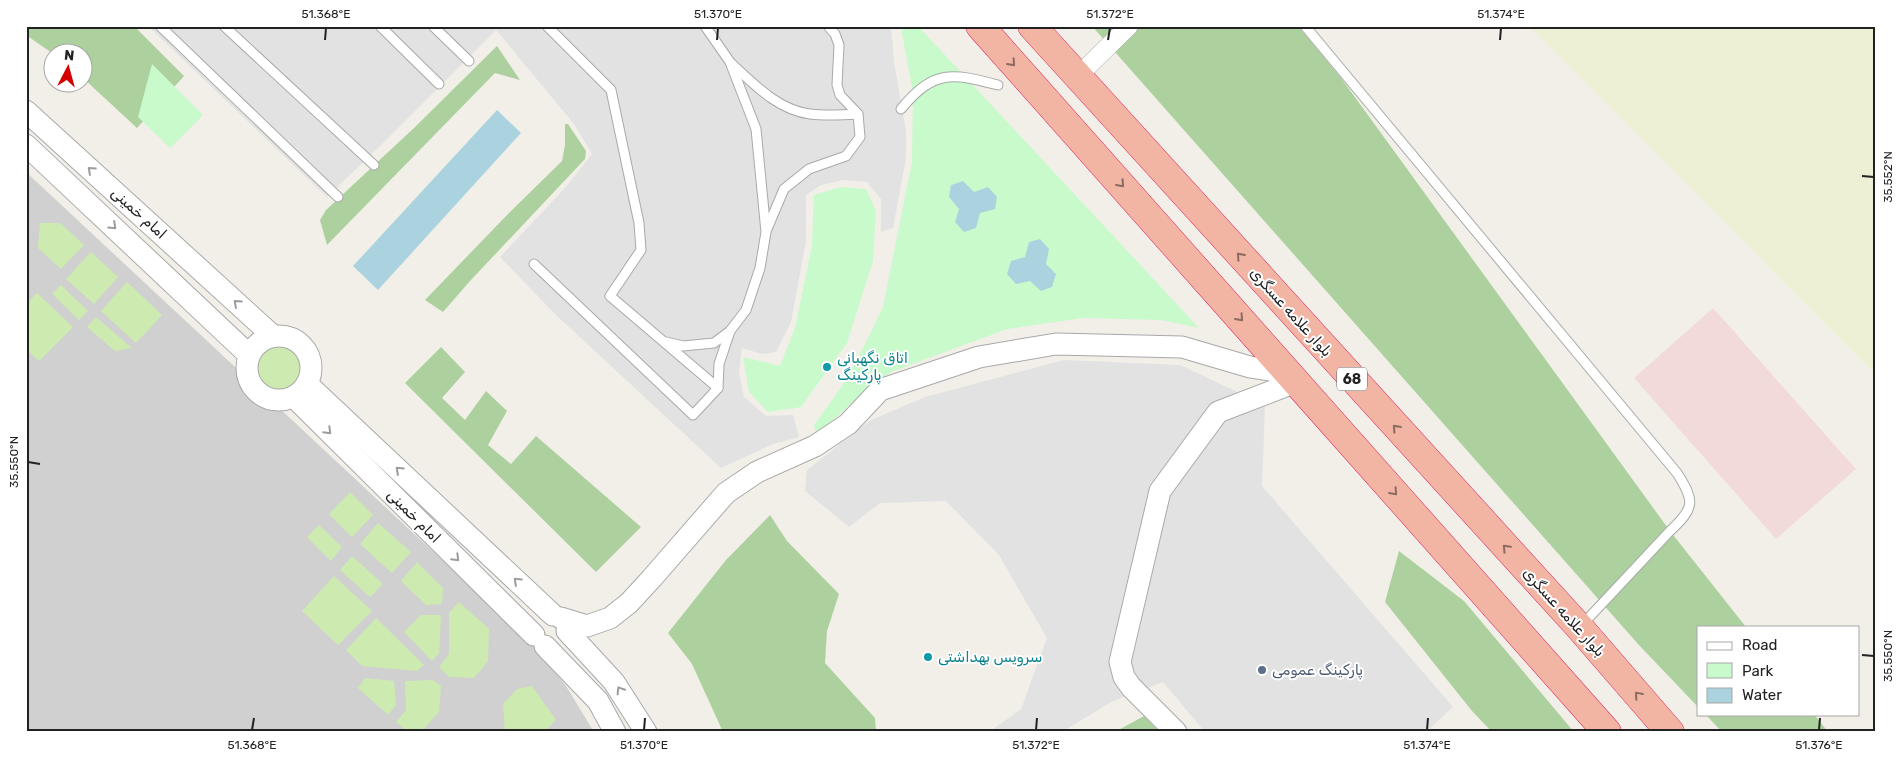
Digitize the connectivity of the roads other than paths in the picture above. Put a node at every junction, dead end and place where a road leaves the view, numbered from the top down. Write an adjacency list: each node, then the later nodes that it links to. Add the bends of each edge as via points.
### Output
1 (160, 26): 22 (lane)
2 (224, 26): 21 (lane)
3 (380, 26): 15 (lane)
4 (433, 26): 12 (lane)
5 (547, 26): 27 (lane, via 611,90 639,223 641,250 610,296)
6 (705, 26): 13 (lane)
7 (828, 26): 19 (lane, via 839,46 837,86 840,95)
8 (980, 26): 29 (highway, one-way to 29)
9 (1032, 26): 14 (highway, بلوار علامه عسگری / 68)
10 (1129, 26): 14 (street)
11 (1305, 26): 35 (lane, via 1670,466 1690,495 1690,508 1684,518)
12 (470, 61)
13 (730, 62): 19 (lane, via 784,107 824,116); 23 (lane, via 756,129)
14 (1078, 76): 32 (highway, بلوار علامه عسگری / 68, one-way to 14)
15 (440, 84)
16 (998, 85): 17 (lane, via 967,77 937,79 922,87)
17 (901, 109)
18 (26, 110): 26 (street, امام خمینی, one-way to 18)
19 (858, 114): 23 (lane, via 860,137 846,156 809,169 784,190)
20 (26, 145): 28 (street, امام خمینی, one-way to 28)
21 (374, 165)
22 (338, 197)
23 (766, 232): 25 (lane, via 760,268 746,310)
24 (534, 264): 30 (lane, via 693,415)
25 (730, 331): 27 (lane, via 714,343 682,346); 30 (lane, via 719,364)
26 (273, 336): 28 (street, via 259,343); 31 (street, via 294,339 305,350 311,374)
27 (665, 342): 30 (lane)
28 (249, 355): 31 (street, via 247,374 256,392 274,400 284,400)
29 (1292, 378): 33 (highway, one-way to 33); 34 (street, via 1182,348 1056,344 979,357 880,390 848,424 815,446 757,472 726,493 629,603 610,618 587,626); 39 (street, via 1218,412 1160,490 1120,662 1124,678 1131,687)
30 (718, 388)
31 (301, 390): 34 (street, امام خمینی, one-way to 31); 36 (street, امام خمینی, one-way to 36)
32 (1463, 501): 33 (highway, via 1446,500 1432,509); 35 (highway, بلوار علامه عسگری / 68, one-way to 32)
33 (1428, 530): 40 (highway)
34 (560, 621): 36 (street, via 563,640 559,644 549,646); 36 (street, via 548,614 538,619 535,624); 38 (street, امام خمینی, one-way to 34, via 614,682)
35 (1580, 628): 41 (highway, بلوار علامه عسگری / 68, one-way to 35)
36 (539, 640): 37 (street, امام خمینی, via 598,701)
37 (615, 732)
38 (646, 732)
39 (1176, 732)
40 (1607, 732)
41 (1670, 732)

